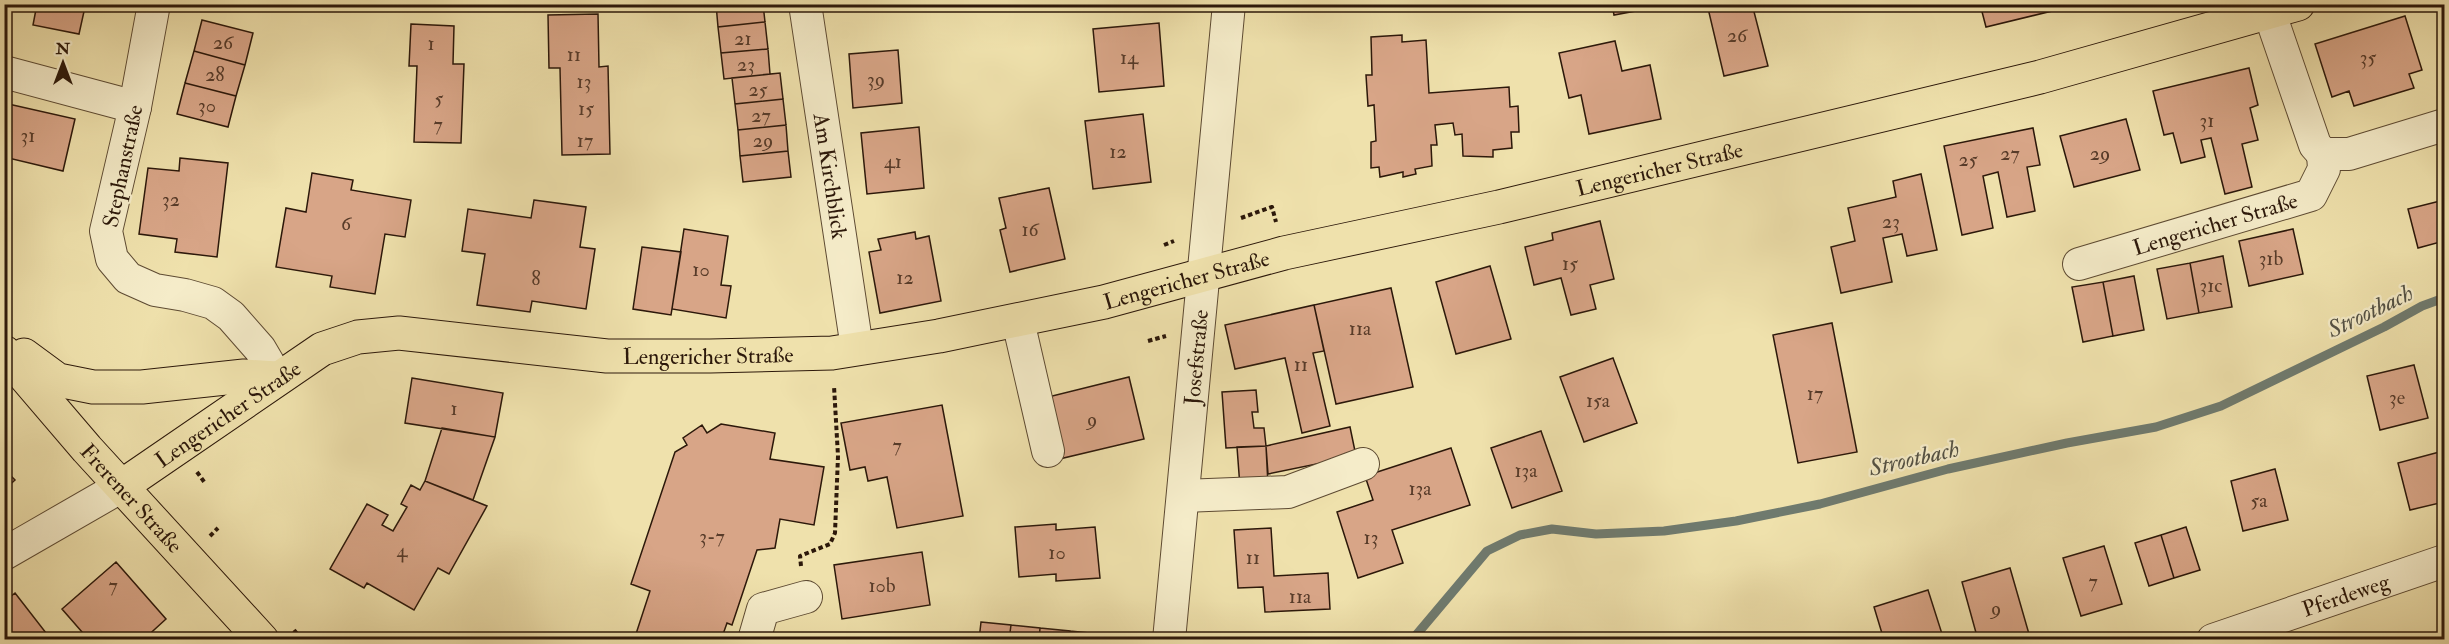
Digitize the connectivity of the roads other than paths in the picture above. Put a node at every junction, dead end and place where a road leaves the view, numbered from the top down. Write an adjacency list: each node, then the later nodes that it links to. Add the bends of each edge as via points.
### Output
1 (154, 4): 6 (street, Stephanstraße)
2 (805, 4): 13 (street, Am Kirchblick)
3 (1229, 4): 10 (street, Josefstraße)
4 (2284, 9): 8 (street, Lengericher Straße, via 2315,145); 10 (main road, Lengericher Straße, via 2040,77 1499,207 1284,253)
5 (4, 72): 6 (street)
6 (135, 106): 15 (street, Stephanstraße, via 106,231 112,259 128,278 155,290 213,303 231,315 260,349)
7 (2445, 124): 8 (street, via 2349,154)
8 (2323, 154): 9 (street, Lengericher Straße, via 2324,169 2311,195)
9 (2079, 264)
10 (1205, 275): 11 (main road, Lengericher Straße); 19 (street, Josefstraße)
11 (1018, 321): 13 (main road, Lengericher Straße); 16 (street)
12 (4, 343): 15 (main road, via 58,380 93,387 142,387 244,376)
13 (844, 350): 15 (main road, Lengericher Straße, via 607,356 399,333 358,338 322,349)
14 (4, 352): 18 (main road, Frerener Straße)
15 (277, 378): 18 (main road, Lengericher Straße)
16 (1048, 451)
17 (1363, 464): 19 (street, via 1288,492)
18 (122, 486): 20 (street); 23 (main road, Frerener Straße)
19 (1184, 496): 25 (street, Josefstraße)
20 (4, 554)
21 (2445, 561): 26 (street, Pferdeweg)
22 (806, 597): 24 (street, via 763,609)
23 (262, 639)
24 (754, 639)
25 (1169, 639)
26 (2213, 639)

